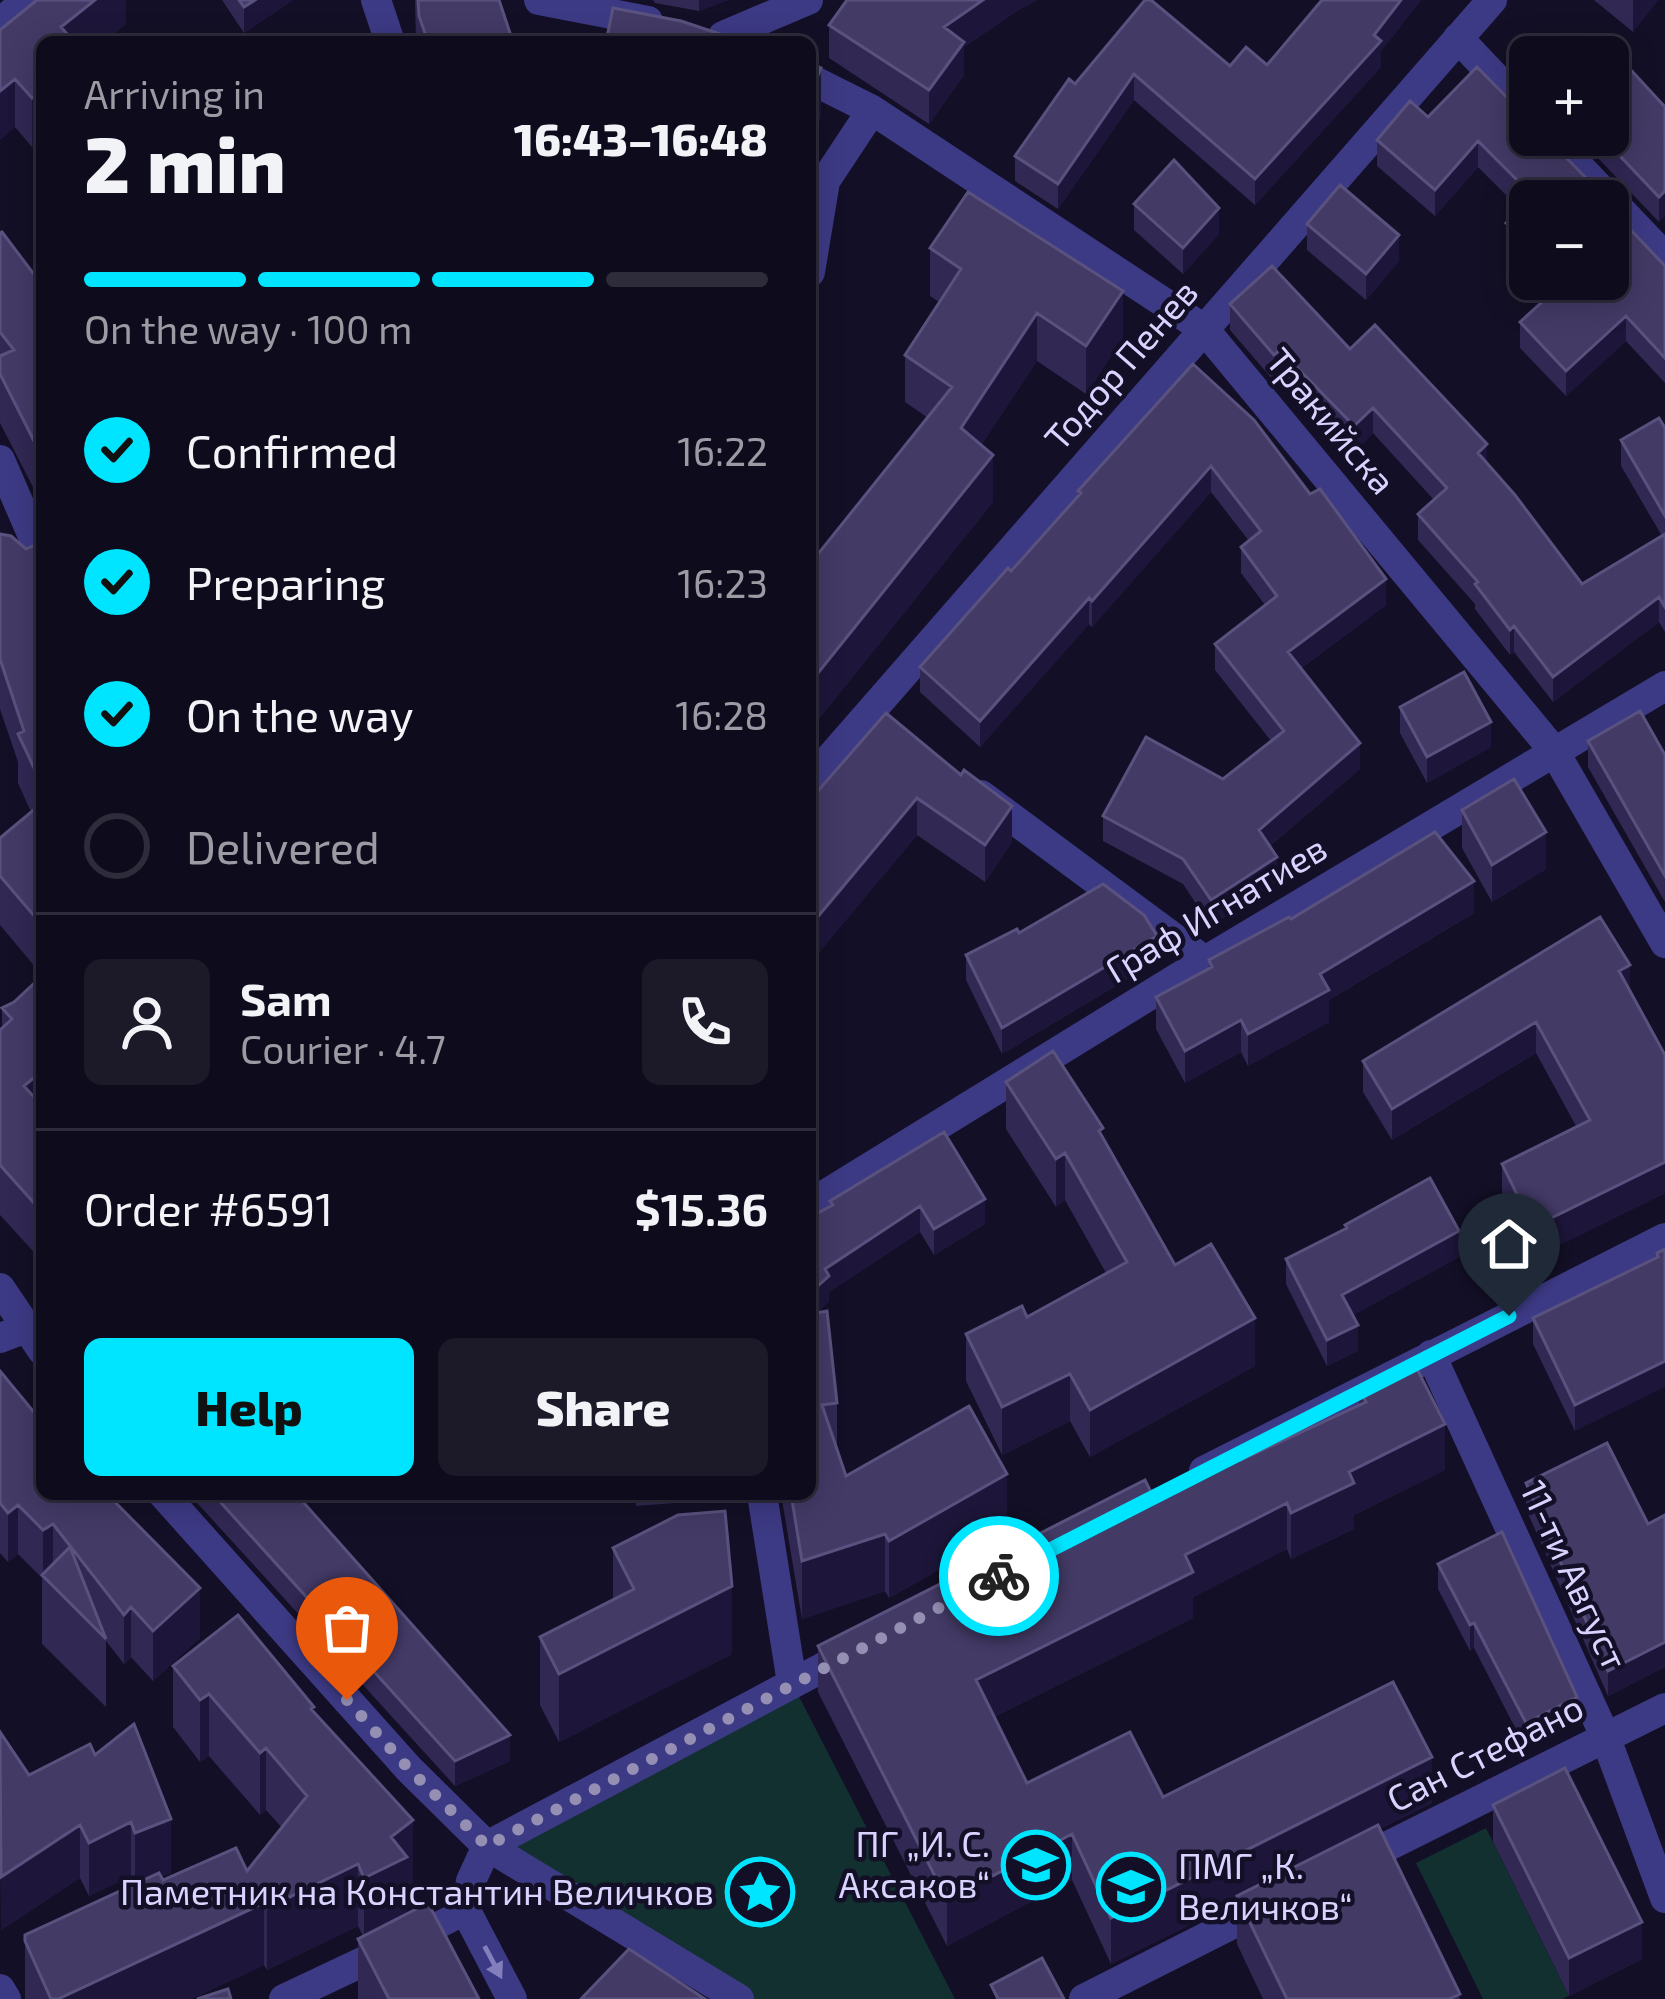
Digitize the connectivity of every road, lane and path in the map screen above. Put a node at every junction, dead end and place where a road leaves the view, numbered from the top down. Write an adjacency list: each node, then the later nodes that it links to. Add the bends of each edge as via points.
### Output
1 (28, 0): 6 (street)
2 (376, 0): 8 (street)
3 (539, 0): 7 (street)
4 (808, 0): 7 (street)
5 (1492, 0): 9 (street, Тодор Пенев)
6 (0, 23)
7 (709, 34)
8 (388, 36)
9 (1458, 38): 11 (street); 16 (street, Тодор Пенев)
10 (816, 83): 12 (street, Тракийска)
11 (1509, 92)
12 (872, 110): 14 (street, via 825,181); 16 (street, Тракийска)
13 (1570, 156): 15 (street)
14 (816, 236)
15 (1665, 257)
16 (1204, 329): 21 (street, Тракийска); 22 (street, Тодор Пенев, via 879,719)
17 (0, 460): 18 (street)
18 (33, 510): 19 (street)
19 (0, 536)
20 (1665, 686): 21 (street, Граф Игнатиев)
21 (1554, 751): 24 (street, Тракийска); 25 (street, Граф Игнатиев)
22 (816, 776)
23 (963, 782): 25 (street)
24 (1665, 943)
25 (1205, 961): 26 (street, Граф Игнатиев)
26 (816, 1200)
27 (1665, 1238): 30 (street)
28 (0, 1288): 29 (street)
29 (23, 1339)
30 (1431, 1355): 31 (street); 37 (street, 11-ти Август)
31 (1175, 1486)
32 (168, 1500): 38 (street)
33 (763, 1500): 35 (street)
34 (877, 1639): 35 (street)
35 (792, 1683): 38 (street)
36 (1665, 1708): 37 (street, Сан Стефано)
37 (1605, 1736): 39 (street, 11-ти Август); 47 (street, Сан Стефано)
38 (487, 1846): 40 (street); 46 (street)
39 (1665, 1898)
40 (466, 1911): 41 (street); 45 (street, one-way to 45)
41 (419, 1935): 44 (street)
42 (0, 1989): 43 (street)
43 (6, 1999)
44 (284, 1999)
45 (512, 1999)
46 (739, 1999)
47 (1084, 1999)

